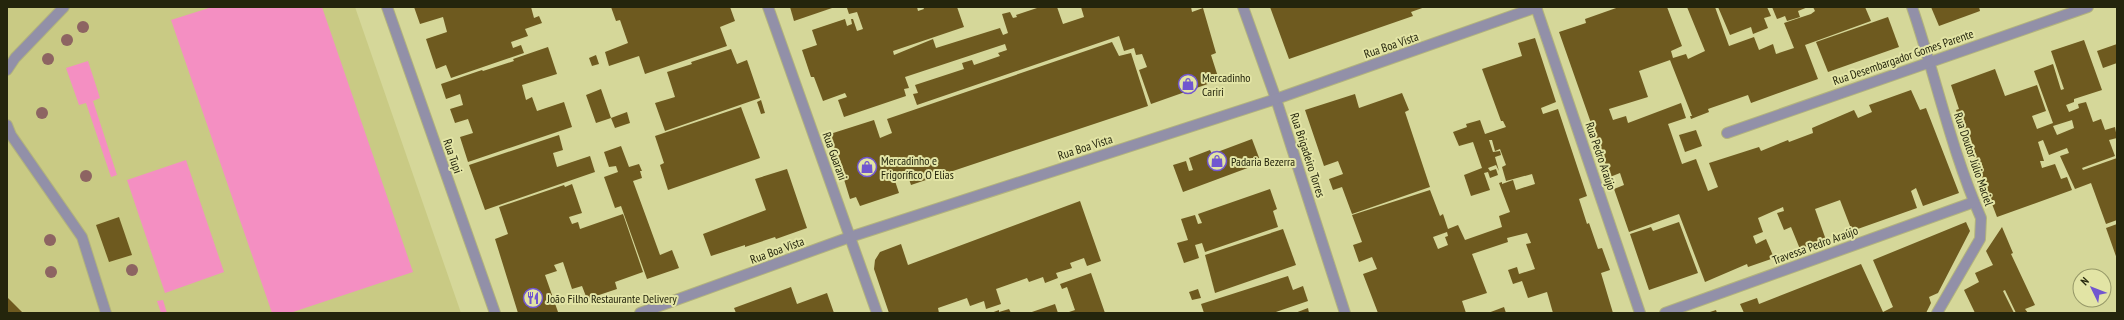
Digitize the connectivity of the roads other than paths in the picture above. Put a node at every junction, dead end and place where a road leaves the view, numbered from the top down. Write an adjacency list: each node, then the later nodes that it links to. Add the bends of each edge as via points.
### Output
1 (64, 7): 9 (street, via 15,58)
2 (387, 7): 16 (street, Rua Tupi)
3 (768, 7): 14 (street, Rua Guarani)
4 (1243, 7): 10 (street, Rua Brigadeiro Torres)
5 (1537, 7): 10 (street, Rua Boa Vista); 20 (street, Rua Pedro Araújo)
6 (1912, 7): 8 (street, Rua Doutor Júlio Maciel)
7 (2088, 7): 8 (street, Rua Desembargador Gomes Parente)
8 (1931, 61): 12 (street, Rua Desembargador Gomes Parente); 13 (street, Rua Doutor Júlio Maciel, via 1938,91)
9 (7, 70)
10 (1276, 99): 14 (street, Rua Boa Vista); 19 (street, Rua Brigadeiro Torres)
11 (7, 125): 15 (street, via 11,135 82,237)
12 (1727, 133)
13 (1974, 202): 21 (street, Travessa Pedro Araújo); 22 (street, Rua Doutor Júlio Maciel, via 1981,218 1980,239)
14 (850, 237): 17 (street, Rua Boa Vista); 18 (street, Rua Guarani)
15 (106, 313)
16 (495, 313)
17 (640, 313)
18 (877, 313)
19 (1345, 313)
20 (1640, 313)
21 (1665, 313)
22 (1937, 313)

